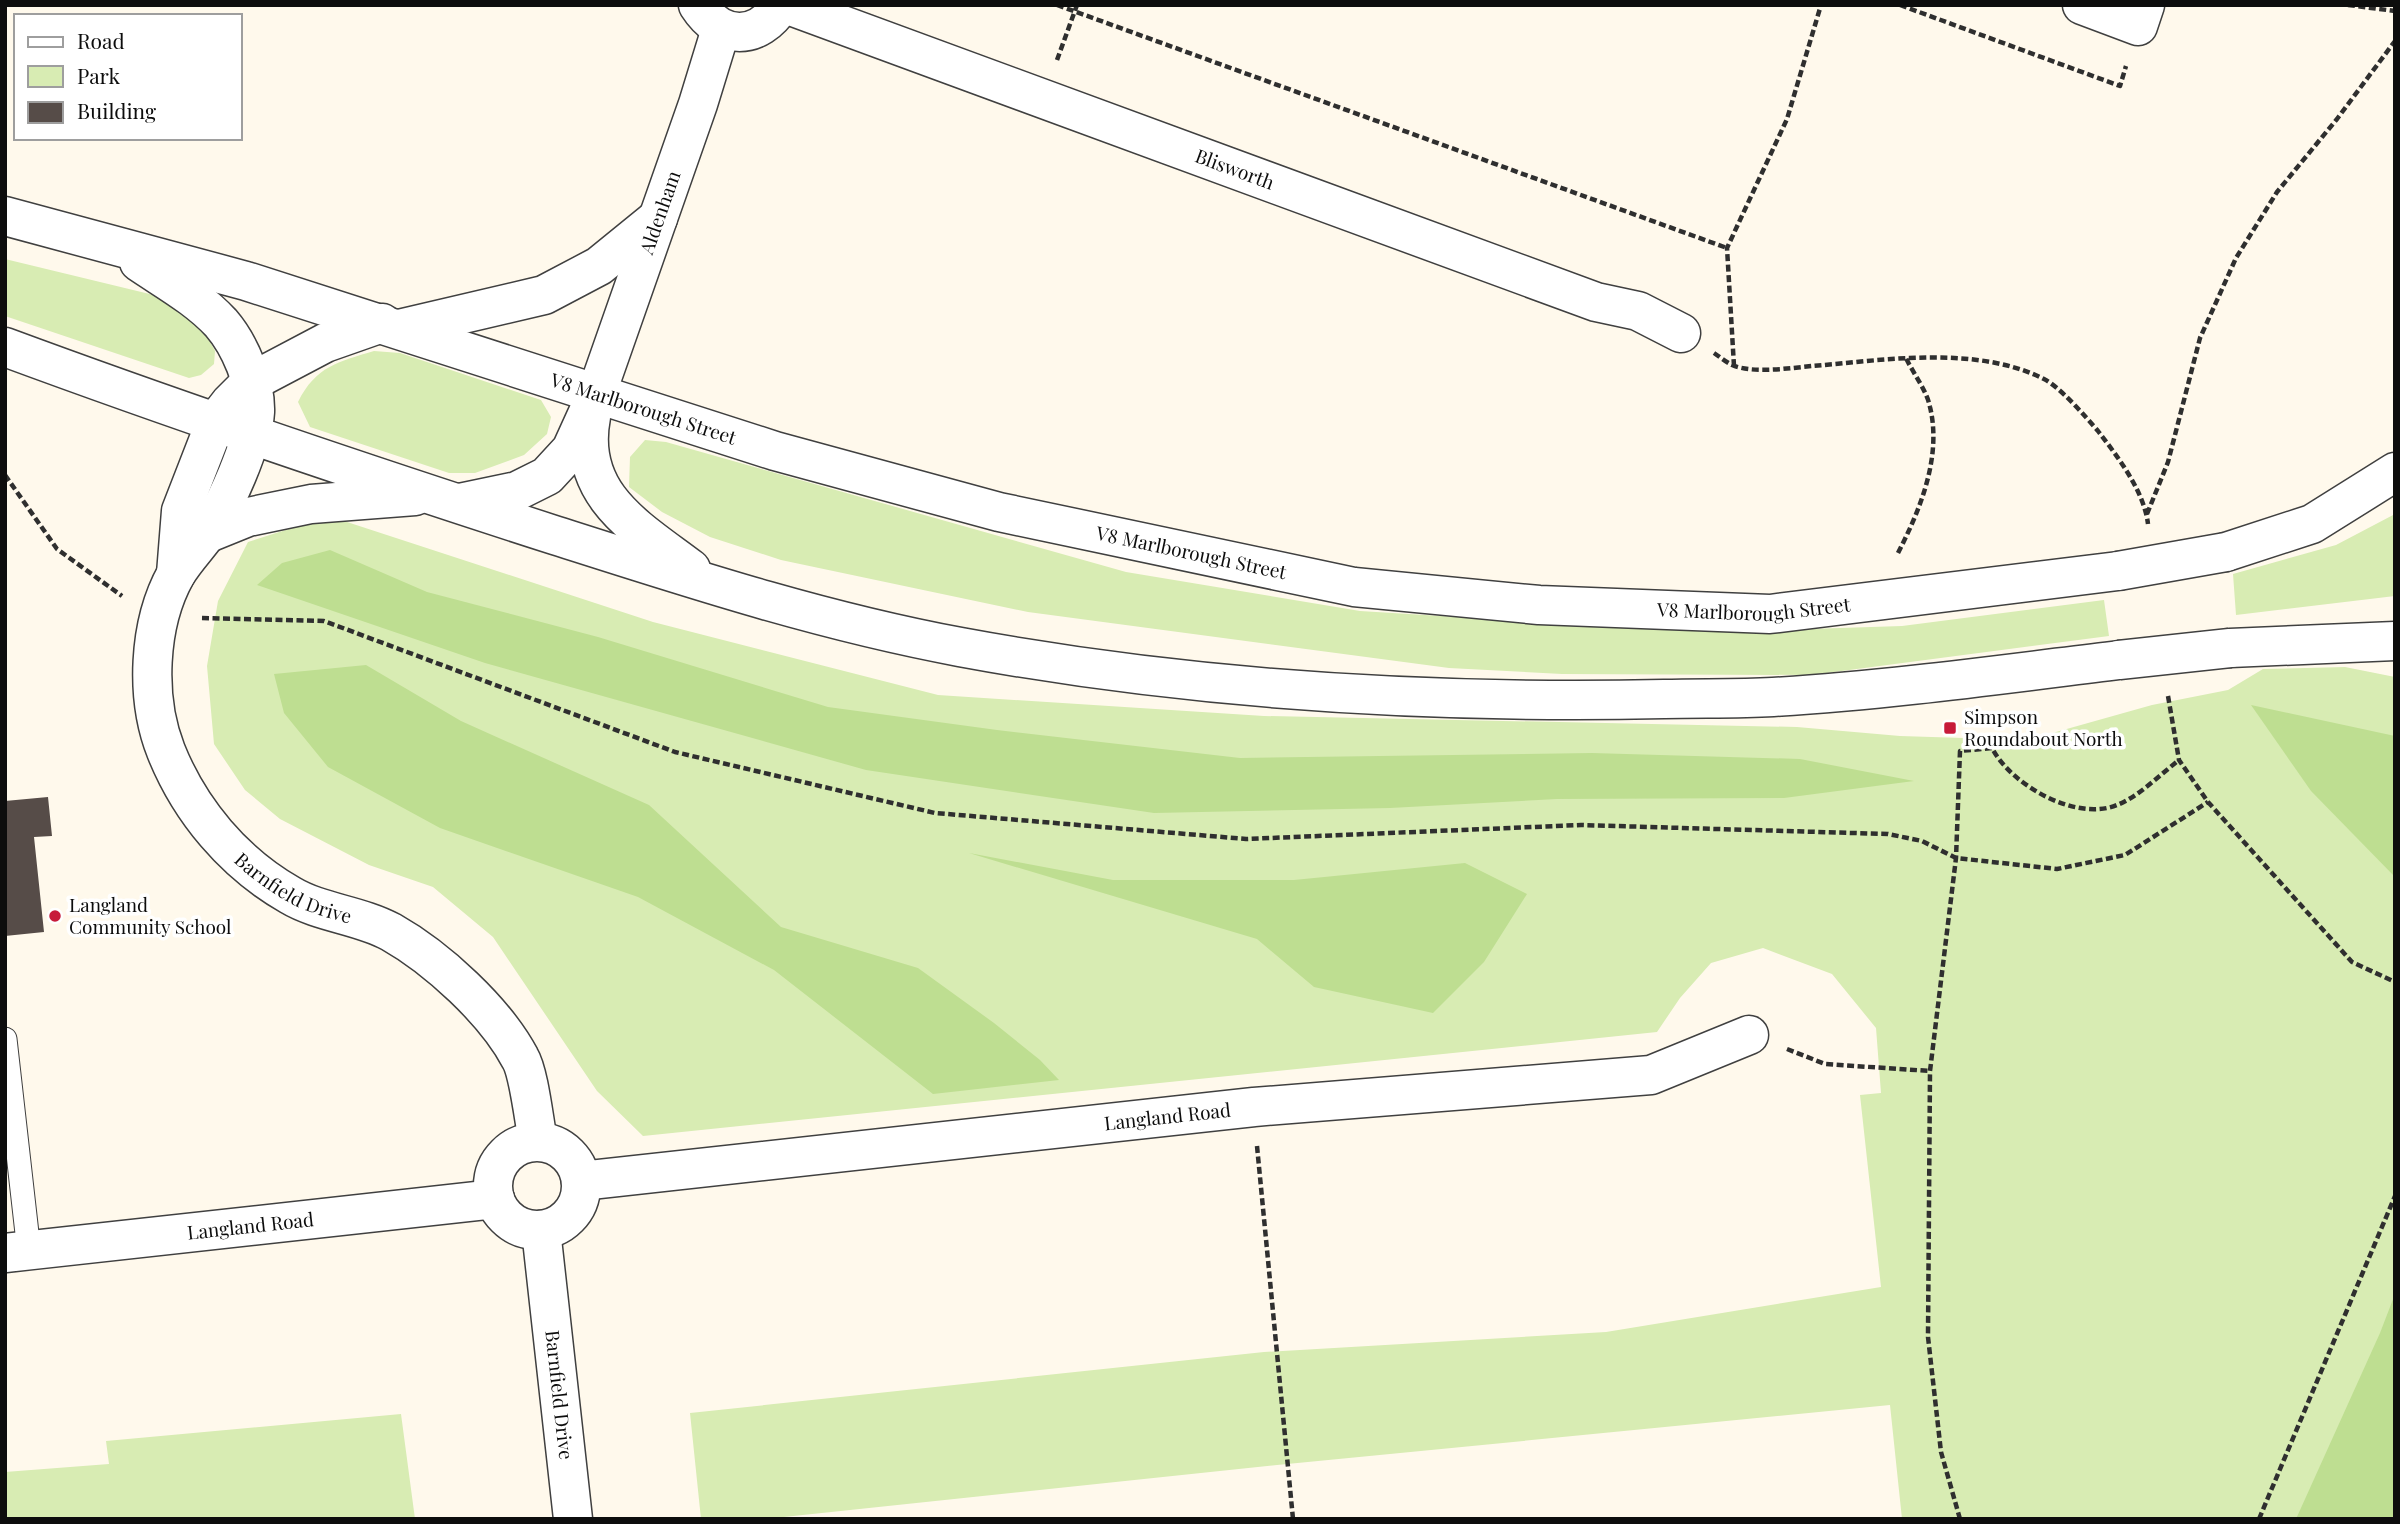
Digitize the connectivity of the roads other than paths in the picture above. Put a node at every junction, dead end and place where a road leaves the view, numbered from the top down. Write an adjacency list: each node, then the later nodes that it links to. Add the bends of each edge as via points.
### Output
1 (781, 5): 5 (street, via 772,19 741,33)
2 (788, 5): 10 (street, Blisworth, via 1596,302 1638,311)
3 (2082, 5): 4 (street)
4 (2142, 16)
5 (709, 17): 7 (street, Aldenham, via 698,104)
6 (5, 216): 8 (street, V8 Marlborough Street)
7 (658, 218): 9 (street, via 599,266 544,295); 13 (street, Aldenham)
8 (111, 243): 9 (street, V8 Marlborough Street); 12 (street, Barnfield Drive, via 197,300 222,325)
9 (391, 326): 12 (street, via 325,344); 13 (street, V8 Marlborough Street)
10 (1681, 332)
11 (5, 347): 14 (street)
12 (251, 382): 14 (street); 15 (street, Barnfield Drive, via 255,411)
13 (596, 395): 16 (street, V8 Marlborough Street, bridge, via 775,451 999,512 1354,587 1539,605 1770,614 2118,571 2225,552 2312,524); 17 (street, via 571,450 547,476 517,491); 20 (street, via 587,437 591,469 616,510)
14 (216, 421): 15 (street); 19 (street, Barnfield Drive, via 181,511)
15 (250, 435): 17 (street); 18 (street, Barnfield Drive, via 222,508)
16 (2395, 472)
17 (442, 499): 18 (street, via 311,504 248,517); 20 (street)
18 (206, 534): 19 (street, Barnfield Drive)
19 (176, 574): 25 (street, Barnfield Drive, via 160,615 153,676 155,711 166,750 186,790 206,821 263,878 293,897 391,932 449,974 498,1023 522,1060)
20 (712, 585): 21 (street, bridge, via 809,614 958,647 1330,694 1539,702 1866,690 2230,648)
21 (2395, 640)
22 (1749, 1035): 26 (street, Langland Road, via 1651,1075 1254,1107)
23 (5, 1039): 24 (lane)
24 (10, 1134): 29 (lane)
25 (538, 1141): 26 (street, via 562,1148 579,1168); 27 (street, via 523,1143 501,1159 492,1185)
26 (581, 1181): 28 (street, via 576,1208 555,1227)
27 (495, 1199): 28 (street, via 513,1223); 29 (street, Langland Road)
28 (541, 1230): 30 (street, Barnfield Drive)
29 (17, 1252)
30 (573, 1519)

